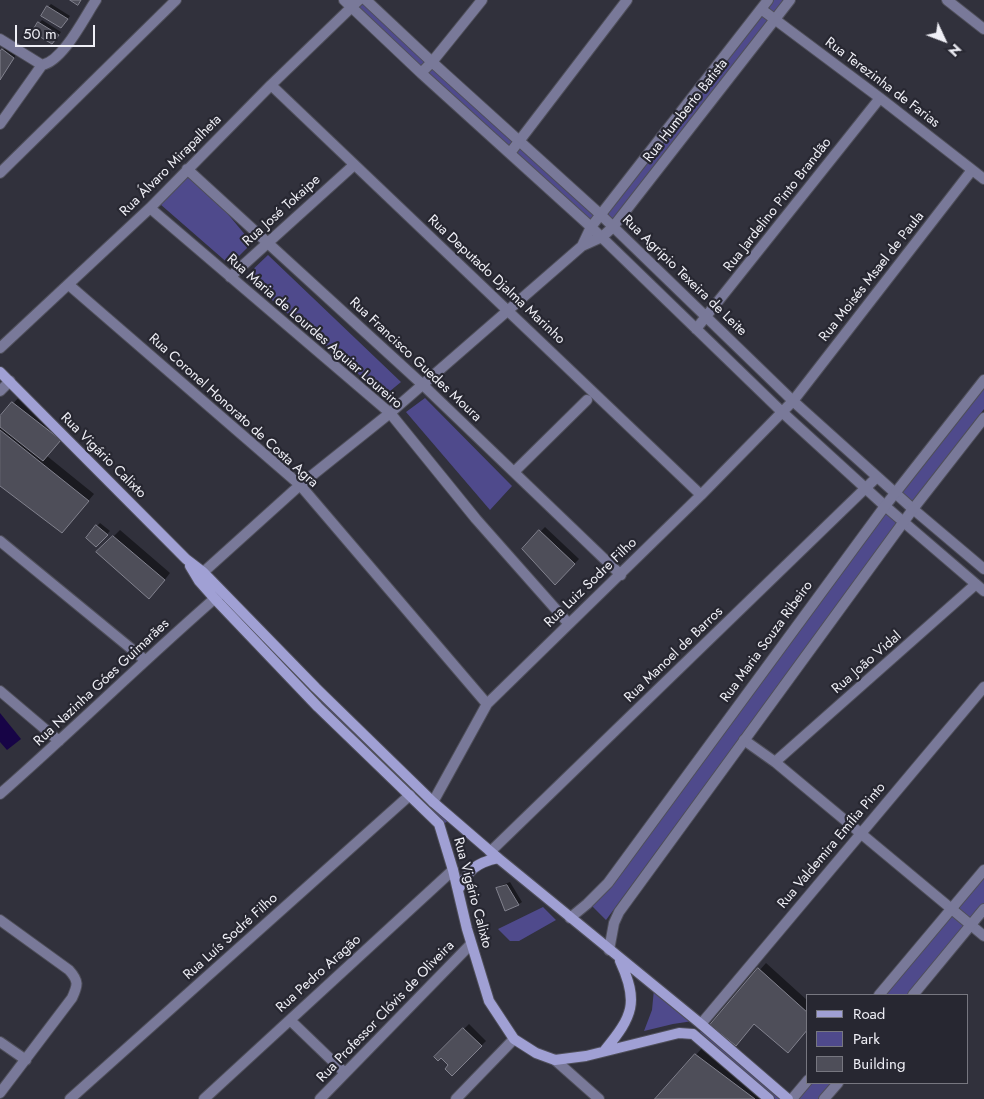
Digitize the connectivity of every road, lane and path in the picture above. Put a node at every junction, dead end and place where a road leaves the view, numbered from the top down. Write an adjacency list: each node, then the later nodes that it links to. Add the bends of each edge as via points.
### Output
1 (96, 0): 16 (street, via 61,54)
2 (176, 0): 26 (street)
3 (344, 0): 10 (street)
4 (366, 0): 15 (street, Rua Agrípio Texeira de Leite)
5 (482, 0): 15 (street)
6 (627, 0): 21 (street)
7 (768, 0): 11 (street, Rua Humberto Batista)
8 (790, 0): 12 (street, Rua Humberto Batista)
9 (947, 0): 13 (street)
10 (355, 4): 17 (street); 18 (street, Rua Álvaro Mirapalheta)
11 (761, 9): 12 (street, Rua Terezinha de Farias); 29 (street, Rua Humberto Batista)
12 (776, 20): 19 (street, Rua Terezinha de Farias); 31 (street, Rua Humberto Batista)
13 (984, 29)
14 (0, 39): 16 (street)
15 (432, 62): 17 (street); 21 (street, Rua Agrípio Texeira de Leite)
16 (42, 65): 20 (street)
17 (421, 73): 22 (street)
18 (271, 85): 23 (street, Rua Deputado Djalma Marinho); 24 (street, Rua Álvaro Mirapalheta)
19 (880, 98): 25 (street, Rua Terezinha de Farias); 38 (street, Rua Jardelino Pinto Brandão)
20 (0, 124)
21 (519, 141): 22 (street); 29 (street, Rua Agrípio Texeira de Leite)
22 (510, 153): 30 (street)
23 (354, 164): 33 (street, Rua José Tokaipe); 37 (street, Rua Deputado Djalma Marinho)
24 (187, 169): 28 (street, Rua Álvaro Mirapalheta); 33 (street, Rua Francisco Guedes Moura)
25 (972, 170): 27 (street, Rua Terezinha de Farias); 47 (street, Rua Moisés Msael de Paula)
26 (0, 173)
27 (984, 179)
28 (150, 208): 35 (street, Rua Maria de Lourdes Aguiar Loureiro); 36 (street, Rua Álvaro Mirapalheta)
29 (601, 215): 30 (street, Rua Humberto Batista); 31 (street, Rua Agrípio Texeira de Leite)
30 (591, 227): 32 (street); 34 (street, Rua Humberto Batista)
31 (613, 227): 32 (street, Rua Humberto Batista); 38 (street, Rua Agrípio Texeira de Leite)
32 (602, 237): 34 (street, Rua Humberto Batista); 39 (street)
33 (268, 243): 35 (street, Rua José Tokaipe); 44 (street, Rua Francisco Guedes Moura)
34 (582, 246): 37 (street)
35 (230, 277): 49 (street, Rua Maria de Lourdes Aguiar Loureiro)
36 (69, 285): 40 (street, Rua Álvaro Mirapalheta); 53 (street, Rua Coronel Honorato de Costa Agra)
37 (508, 310): 44 (street); 56 (street, Rua Deputado Djalma Marinho)
38 (707, 317): 39 (street, Rua Jardelino Pinto Brandão); 47 (street, Rua Agrípio Texeira de Leite)
39 (696, 329): 48 (street)
40 (0, 348)
41 (0, 372): 43 (main road, Rua Vigário Calixto)
42 (984, 380): 55 (street, Rua Maria Souza Ribeiro)
43 (10, 381): 45 (street); 62 (main road, Rua Vigário Calixto)
44 (423, 384): 49 (street); 51 (street, Rua Francisco Guedes Moura)
45 (0, 391)
46 (587, 400): 51 (street)
47 (793, 401): 48 (street, Rua Luiz Sodre Filho); 52 (street, Rua Agrípio Texeira de Leite)
48 (782, 412): 54 (street); 56 (street, Rua Luiz Sodre Filho)
49 (390, 413): 53 (street); 66 (street, Rua Maria de Lourdes Aguiar Loureiro, via 476,519)
50 (984, 418): 58 (street)
51 (514, 472): 63 (street, Rua Francisco Guedes Moura)
52 (877, 477): 54 (street, Rua Manoel de Barros); 55 (street, Rua Agrípio Texeira de Leite)
53 (300, 486): 62 (street); 70 (street, Rua Coronel Honorato de Costa Agra)
54 (865, 489): 57 (street); 78 (street, Rua Manoel de Barros)
55 (896, 492): 57 (street, Rua Maria Souza Ribeiro); 58 (street, Rua Agrípio Texeira de Leite)
56 (701, 495): 63 (street, Rua Luiz Sodre Filho)
57 (885, 506): 59 (street); 84 (street, Rua Maria Souza Ribeiro, via 608,883)
58 (913, 509): 59 (street); 61 (street, Rua Agrípio Texeira de Leite)
59 (904, 522): 64 (street); 71 (street)
60 (0, 541): 67 (street)
61 (984, 569)
62 (200, 575): 65 (main road, Rua Vigário Calixto)
63 (620, 575): 66 (street, Rua Luiz Sodre Filho)
64 (980, 587): 73 (street, Rua João Vidal)
65 (219, 596): 67 (street, Rua Nazinha Góes Guimarães); 75 (main road, Rua Vigário Calixto, via 318,707); 76 (main road, Rua Vigário Calixto)
66 (568, 623): 70 (street, Rua Luiz Sodre Filho)
67 (145, 660): 72 (street, Rua Nazinha Góes Guimarães)
68 (984, 686): 77 (street, Rua Valdemira Emília Pinto)
69 (0, 691): 72 (street)
70 (487, 704): 76 (street, Rua Luiz Sodre Filho)
71 (744, 740): 73 (street); 89 (street, via 619,912)
72 (59, 741): 74 (street, Rua Nazinha Góes Guimarães)
73 (776, 762): 77 (street)
74 (0, 794)
75 (410, 795): 79 (main road, Rua Vigário Calixto, via 439,824); 104 (street, Rua Luís Sodré Filho)
76 (433, 802): 78 (main road, Rua Vigário Calixto)
77 (860, 834): 83 (street); 94 (street, Rua Valdemira Emília Pinto)
78 (494, 855): 81 (main road, via 474,867); 84 (main road, Rua Vigário Calixto)
79 (453, 870): 81 (main road, Rua Vigário Calixto); 93 (street, Rua Pedro Aragão)
80 (984, 870): 83 (street)
81 (458, 890): 88 (main road, Rua Vigário Calixto)
82 (984, 909): 86 (street)
83 (952, 910): 86 (street); 91 (street)
84 (570, 918): 89 (main road, Rua Vigário Calixto)
85 (0, 920): 98 (street, via 69,970 77,980 72,998)
86 (971, 925): 87 (street); 92 (street)
87 (984, 936)
88 (471, 944): 95 (main road, Rua Vigário Calixto, via 489,1001); 100 (street, Rua Professor Clóvis de Oliveira)
89 (609, 950): 90 (main road, Rua Vigário Calixto)
90 (618, 957): 94 (main road, Rua Vigário Calixto); 97 (main road, via 632,997 630,1014)
91 (880, 994)
92 (913, 994)
93 (290, 1020): 100 (street); 105 (street, Rua Pedro Aragão)
94 (701, 1024): 110 (main road, Rua Vigário Calixto)
95 (514, 1039): 99 (main road, Rua Vigário Calixto); 107 (street)
96 (0, 1042): 98 (street)
97 (605, 1050): 99 (main road, Rua Vigário Calixto); 109 (main road, Rua Vigário Calixto, via 679,1033 693,1034)
98 (26, 1060): 103 (street)
99 (555, 1060): 108 (street)
100 (345, 1073): 106 (street, Rua Professor Clóvis de Oliveira)
101 (806, 1082): 110 (street)
102 (837, 1084): 111 (street)
103 (0, 1093)
104 (74, 1098)
105 (204, 1099)
106 (320, 1099)
107 (456, 1099)
108 (599, 1099)
109 (769, 1099)
110 (790, 1099)
111 (824, 1099)

